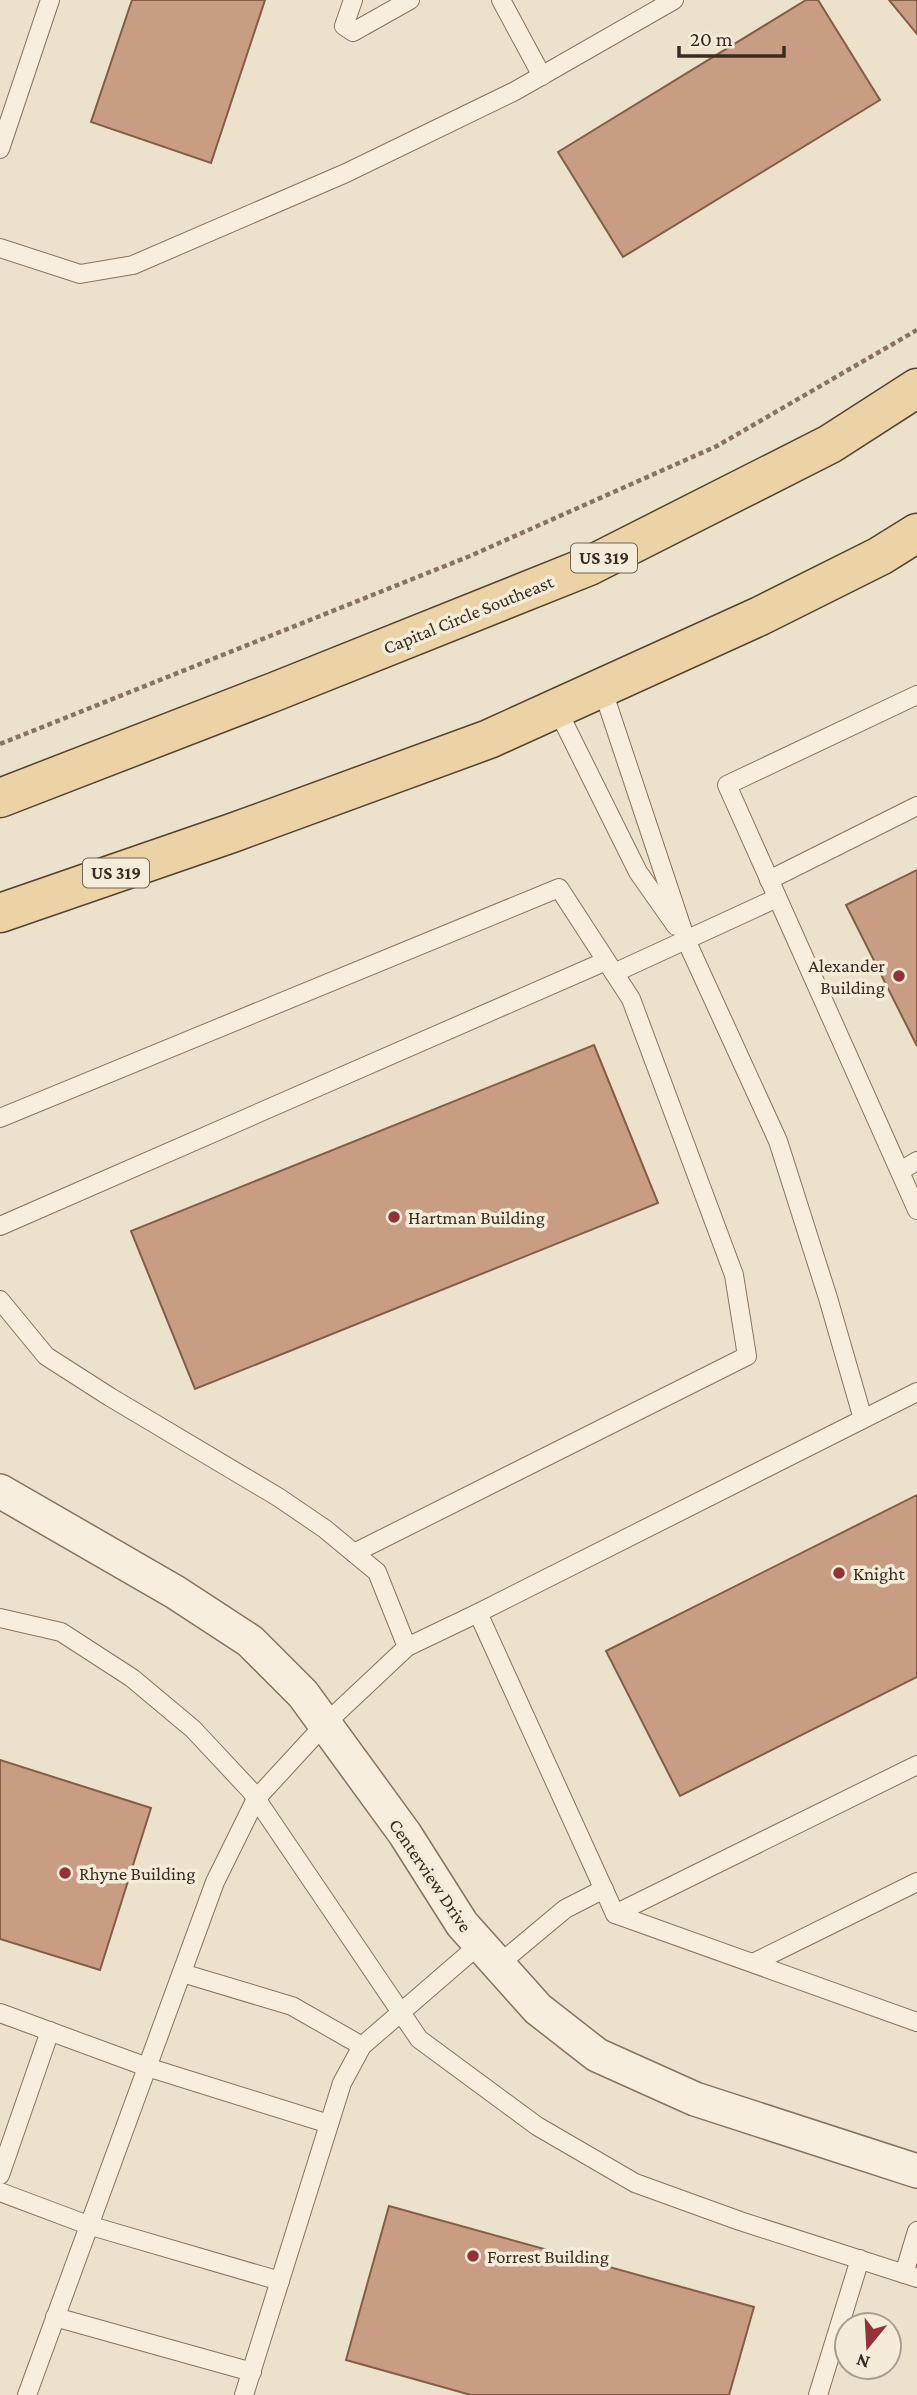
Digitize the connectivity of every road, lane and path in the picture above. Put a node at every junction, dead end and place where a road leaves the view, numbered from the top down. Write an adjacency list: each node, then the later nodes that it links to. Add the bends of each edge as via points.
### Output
1 (50, 0): 7 (lane)
2 (352, 0): 3 (lane, via 344,26 353,32)
3 (410, 0)
4 (501, 0): 6 (lane)
5 (674, 0): 6 (lane)
6 (542, 76): 8 (lane, via 346,173 133,265 80,274)
7 (0, 149)
8 (0, 248)
9 (917, 330): 15 (path, via 717,446 470,556)
10 (917, 388): 16 (main road, Capital Circle Southeast / US 319, via 830,444 589,566)
11 (917, 533): 12 (main road, US 319, via 760,616)
12 (602, 688): 14 (main road, US 319); 21 (lane)
13 (917, 695): 18 (lane, via 727,785)
14 (557, 709): 20 (main road, US 319, via 489,739); 21 (lane, via 638,872)
15 (0, 744)
16 (0, 798)
17 (917, 806): 18 (lane)
18 (769, 880): 19 (lane)
19 (777, 898): 21 (lane); 25 (lane)
20 (0, 914)
21 (686, 940): 22 (lane); 30 (lane, via 778,1141)
22 (610, 967): 23 (lane, via 559,888); 27 (lane); 32 (lane, via 631,999 734,1275 747,1356)
23 (0, 1118)
24 (917, 1161): 25 (lane)
25 (900, 1171): 26 (lane)
26 (917, 1210)
27 (0, 1226)
28 (0, 1300): 32 (lane, via 46,1356 278,1497)
29 (917, 1392): 30 (lane)
30 (863, 1419): 33 (lane)
31 (0, 1490): 36 (street, Centerview Drive, via 250,1641 303,1694)
32 (354, 1553): 35 (lane, via 377,1572)
33 (478, 1613): 35 (lane); 40 (lane)
34 (0, 1618): 38 (lane, via 61,1632 132,1678 193,1729)
35 (407, 1647): 36 (lane)
36 (325, 1724): 38 (lane); 42 (street, Centerview Drive, via 405,1834 461,1924)
37 (917, 1765): 41 (lane)
38 (256, 1798): 44 (lane, via 215,1882); 45 (lane)
39 (917, 1882): 43 (lane)
40 (604, 1889): 41 (lane); 42 (lane)
41 (615, 1914): 43 (lane)
42 (489, 1954): 45 (lane); 52 (street, Centerview Drive, via 538,2009 597,2055 695,2099)
43 (753, 1963): 47 (lane)
44 (181, 1973): 49 (lane, via 292,2006); 50 (lane)
45 (401, 2012): 49 (lane); 57 (lane, via 419,2039 537,2126 635,2183)
46 (0, 2013): 48 (lane)
47 (917, 2022)
48 (50, 2031): 50 (lane); 53 (lane)
49 (362, 2046): 51 (lane, via 342,2082)
50 (147, 2067): 51 (lane); 55 (lane)
51 (329, 2124): 59 (lane)
52 (917, 2172)
53 (0, 2175)
54 (0, 2192): 55 (lane)
55 (88, 2225): 59 (lane); 60 (lane)
56 (917, 2231): 58 (lane)
57 (860, 2259): 58 (lane); 64 (lane)
58 (910, 2276)
59 (280, 2281): 61 (lane)
60 (55, 2317): 61 (lane); 62 (lane)
61 (251, 2372): 63 (lane)
62 (27, 2395)
63 (244, 2395)
64 (818, 2395)

